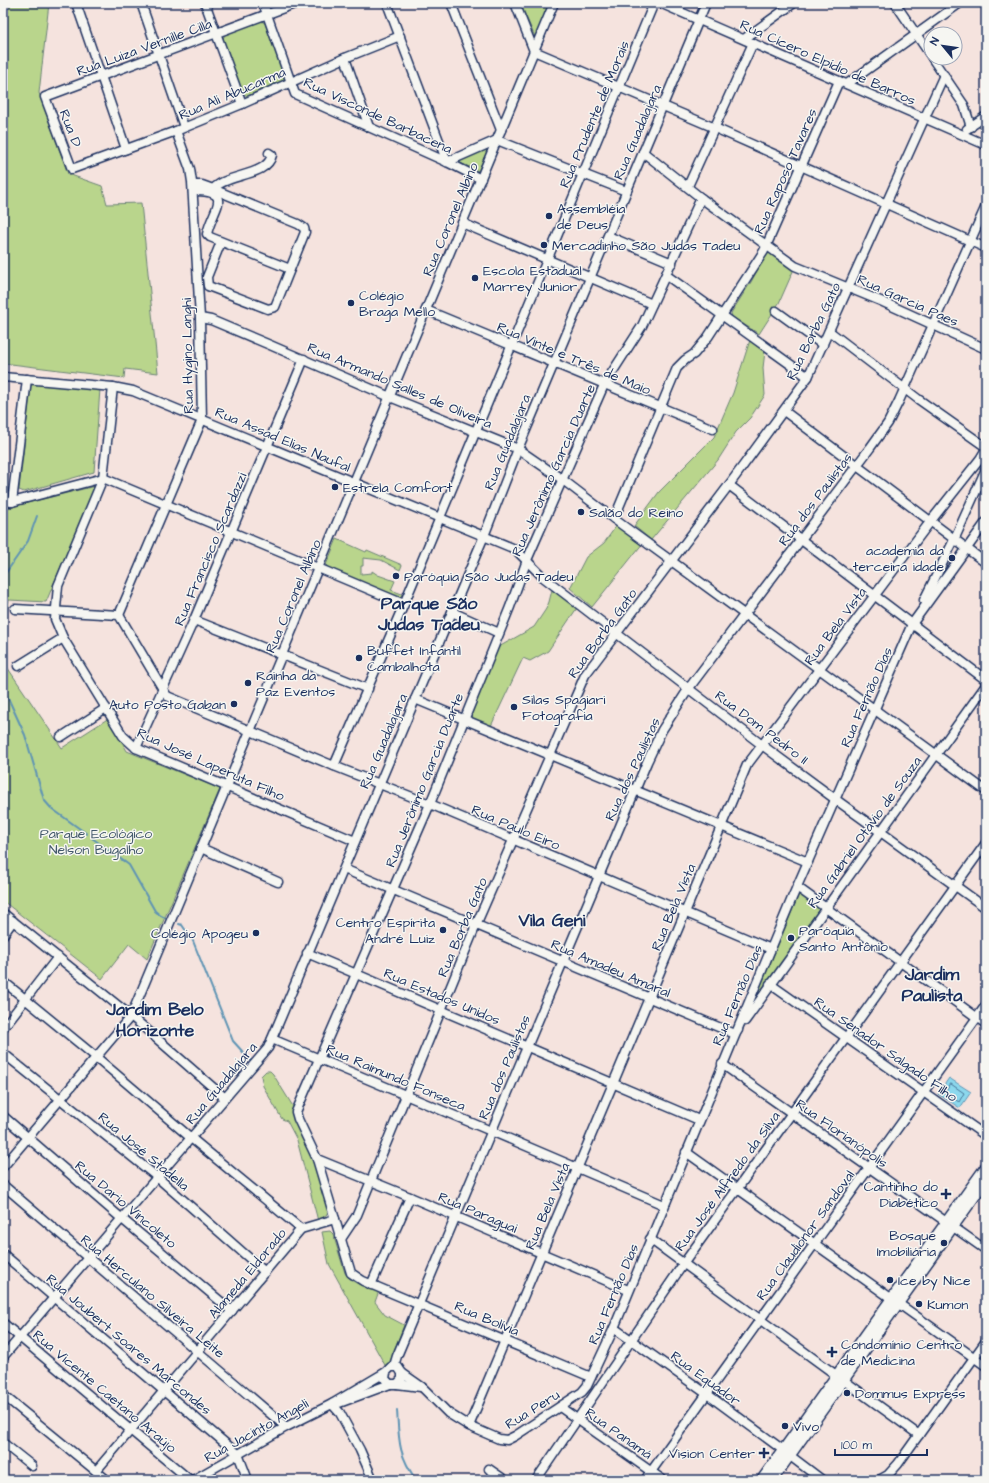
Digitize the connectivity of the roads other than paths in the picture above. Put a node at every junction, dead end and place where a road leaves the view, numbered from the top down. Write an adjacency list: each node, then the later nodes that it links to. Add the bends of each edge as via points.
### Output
1 (76, 3): 29 (street)
2 (141, 3): 25 (street, Rua Hygino Langhi)
3 (205, 3): 18 (street)
4 (263, 3): 16 (street, Rua Visconde Barbacena)
5 (297, 3): 16 (street, Rua Luiza Vernille Cilla)
6 (387, 3): 20 (street)
7 (451, 3): 42 (street)
8 (514, 3): 24 (street)
9 (554, 3): 24 (street, Rua Coronel Albino)
10 (654, 3): 32 (street, Rua Prudente de Morais)
11 (660, 3): 17 (street, Rua Cícero Elpídio de Barros)
12 (706, 3): 17 (street, Rua Guadalajara)
13 (793, 3): 21 (street)
14 (895, 3): 19 (street)
15 (960, 3): 19 (street)
16 (267, 14): 18 (street, Rua Luiza Vernille Cilla); 30 (street, Rua Visconde Barbacena)
17 (699, 20): 21 (street, Rua Cícero Elpídio de Barros); 35 (street, Rua Guadalajara)
18 (215, 34): 25 (street, Rua Luiza Vernille Cilla); 34 (street)
19 (916, 34): 23 (street); 31 (street)
20 (400, 36): 26 (street, Rua Ali Abucarma); 49 (street)
21 (744, 39): 22 (street, Rua Cícero Elpídio de Barros)
22 (753, 43): 31 (street, Rua Cícero Elpídio de Barros); 40 (street)
23 (923, 44)
24 (534, 51): 32 (street); 42 (street, Rua Coronel Albino)
25 (159, 55): 29 (street, Rua Luiza Vernille Cilla); 41 (street, Rua Hygino Langhi)
26 (345, 58): 30 (street, Rua Ali Abucarma); 38 (street)
27 (938, 66): 28 (street)
28 (944, 75): 37 (street, Rua Borba Gato); 39 (street, via 964,105)
29 (101, 77): 33 (street, Rua Luiza Vernille Cilla); 46 (street)
30 (290, 82): 34 (street, Rua Ali Abucarma); 38 (street, Rua Visconde Barbacena, via 295,94)
31 (843, 82): 37 (street, Rua Cícero Elpídio de Barros); 50 (street, Rua Raposo Tavares)
32 (619, 87): 35 (street); 52 (street, Rua Prudente de Morais)
33 (45, 97): 51 (street, Rua D)
34 (242, 104): 41 (street, Rua Ali Abucarma)
35 (662, 105): 40 (street); 47 (street, Rua Guadalajara)
36 (986, 116): 39 (street)
37 (924, 118): 43 (street, Rua Cícero Elpídio de Barros); 59 (street, Rua Borba Gato)
38 (369, 127): 49 (street, Rua Visconde Barbacena)
39 (971, 127): 43 (street)
40 (715, 128): 50 (street); 54 (street)
41 (180, 129): 46 (street, Rua Ali Abucarma); 55 (street, Rua Hygino Langhi)
42 (501, 130): 44 (street, Rua Coronel Albino)
43 (960, 134): 45 (street, Rua Cícero Elpídio de Barros)
44 (497, 140): 49 (street); 52 (street); 53 (street, Rua Coronel Albino)
45 (986, 145)
46 (126, 149): 51 (street, Rua Ali Abucarma)
47 (643, 152): 54 (street, Rua Garcia Paes); 57 (street, Rua Guadalajara)
48 (269, 153): 56 (street, via 272,158 267,165 223,183)
49 (447, 162): 53 (street, Rua Visconde Barbacena)
50 (801, 166): 59 (street); 65 (street, Rua Raposo Tavares)
51 (72, 169)
52 (583, 173): 57 (street); 67 (street, Rua Prudente de Morais)
53 (481, 179): 61 (street, Rua Coronel Albino)
54 (688, 186): 58 (street, Rua Garcia Paes)
55 (193, 188): 56 (street, via 202,185); 77 (street, Rua Hygino Langhi)
56 (212, 191): 64 (street, via 219,202 207,234); 69 (street, via 302,226 305,232)
57 (626, 191): 62 (street, Rua Guadalajara)
58 (701, 198): 65 (street, Rua Garcia Paes); 68 (street, Rua Jerônimo Garcia Duarte)
59 (886, 204): 63 (street); 72 (street, Rua Borba Gato)
60 (986, 206): 63 (street, Rua dos Paulistas)
61 (462, 223): 67 (street); 74 (street, Rua Coronel Albino)
62 (608, 236): 68 (street); 71 (street, Rua Guadalajara)
63 (970, 241): 66 (street); 78 (street, Rua dos Paulistas)
64 (221, 242): 69 (street); 69 (street, via 207,277 208,286 246,301 268,309 275,307)
65 (766, 245): 72 (street, Rua Garcia Paes, via 795,266); 76 (street, Rua Raposo Tavares)
66 (986, 248)
67 (548, 260): 71 (street); 81 (street, Rua Prudente de Morais)
68 (672, 263): 70 (street, Rua Jerônimo Garcia Duarte)
69 (290, 269)
70 (666, 275): 73 (street, Rua Jerônimo Garcia Duarte); 76 (street)
71 (590, 278): 73 (street); 84 (street, Rua Guadalajara)
72 (849, 288): 78 (street, Rua Garcia Paes); 79 (street, Rua Borba Gato)
73 (652, 304): 88 (street, Rua Jerônimo Garcia Duarte, via 642,326)
74 (426, 310): 81 (street, Rua Vinte e Três de Maio); 91 (street, Rua Coronel Albino)
75 (776, 311): 80 (street)
76 (722, 316): 86 (street); 92 (street, Rua Raposo Tavares, via 694,354 677,368)
77 (200, 318): 83 (street, Rua Armando Salles de Oliveira, via 211,320); 94 (street, Rua Hygino Langhi)
78 (933, 325): 82 (street, Rua Garcia Paes); 90 (street, Rua dos Paulistas)
79 (829, 331): 80 (street, Rua Borba Gato); 90 (street)
80 (823, 345): 86 (street, Rua Borba Gato)
81 (512, 346): 84 (street, Rua Vinte e Três de Maio); 96 (street, Rua Prudente de Morais)
82 (986, 349)
83 (304, 359): 91 (street, Rua Armando Salles de Oliveira); 97 (street, Rua Francisco Scardazzi)
84 (554, 364): 88 (street, Rua Vinte e Três de Maio); 99 (street, Rua Guadalajara)
85 (3, 377): 87 (street, Rua Assad Elias Naufal)
86 (808, 377): 93 (street, Rua Borba Gato)
87 (27, 379): 89 (street, Rua Assad Elias Naufal); 107 (street)
88 (604, 385): 92 (street, Rua Vinte e Três de Maio); 103 (street, Rua Jerônimo Garcia Duarte)
89 (112, 387): 94 (street, Rua Assad Elias Naufal, via 133,390); 102 (street)
90 (904, 389): 98 (street); 100 (street, Rua dos Paulistas, via 888,423)
91 (390, 397): 96 (street, Rua Armando Salles de Oliveira); 104 (street, Rua Coronel Albino)
92 (661, 408): 95 (street, Rua Vinte e Três de Maio); 110 (street, Rua Raposo Tavares)
93 (784, 411): 100 (street); 105 (street, Rua Borba Gato)
94 (202, 420): 97 (street, Rua Assad Elias Naufal); 108 (street, Rua Hygino Langhi)
95 (713, 429)
96 (476, 431): 99 (street, Rua Armando Salles de Oliveira); 109 (street, Rua Prudente de Morais)
97 (267, 447): 104 (street, Rua Assad Elias Naufal); 113 (street, Rua Francisco Scardazzi)
98 (986, 448): 111 (street, Rua Bela Vista)
99 (518, 449): 103 (street, Rua Armando Salles de Oliveira); 114 (street, Rua Guadalajara)
100 (857, 466): 111 (street); 115 (street, Rua dos Paulistas)
101 (986, 469): 116 (street, Rua Fernão Dias)
102 (103, 478): 107 (street); 108 (street); 125 (street, via 58,586)
103 (563, 480): 110 (street, Rua Armando Salles de Oliveira); 118 (street, Rua Jerônimo Garcia Duarte)
104 (354, 483): 109 (street, Rua Assad Elias Naufal); 121 (street, Rua Coronel Albino)
105 (729, 485): 115 (street); 119 (street, Rua Borba Gato)
106 (3, 501): 107 (street)
107 (12, 502)
108 (166, 504): 113 (street); 127 (street, Rua Hygino Langhi)
109 (440, 517): 114 (street, Rua Assad Elias Naufal); 123 (street, Rua Prudente de Morais)
110 (614, 519): 119 (street, Rua Armando Salles de Oliveira)
111 (930, 522): 116 (street); 122 (street, Rua Bela Vista)
112 (986, 522): 117 (street)
113 (231, 532): 121 (street); 129 (street, Rua Francisco Scardazzi)
114 (484, 536): 118 (street, Rua Assad Elias Naufal, via 515,549); 126 (street, Rua Guadalajara)
115 (801, 540): 122 (street); 128 (street, Rua dos Paulistas)
116 (954, 540): 117 (street); 130 (street, Rua Fernão Dias)
117 (966, 549): 120 (street); 130 (street)
118 (527, 560): 131 (street, Rua Jerônimo Garcia Duarte); 132 (street, Rua Dom Pedro II, via 543,576)
119 (671, 561): 128 (street, Rua Armando Salles de Oliveira); 132 (street, Rua Borba Gato)
120 (986, 563)
121 (318, 568): 123 (street); 134 (street, Rua Coronel Albino)
122 (874, 595): 130 (street); 136 (street, Rua Bela Vista)
123 (404, 604): 141 (street, Rua Prudente de Morais)
124 (15, 610): 125 (street)
125 (55, 612): 127 (street); 133 (street, Rua José Laperuta Filho, via 55,619)
126 (452, 612): 131 (street); 142 (street, Rua Guadalajara)
127 (119, 614): 140 (street)
128 (744, 614): 136 (street, Rua Armando Salles de Oliveira); 139 (street, Rua dos Paulistas)
129 (194, 620): 134 (street); 140 (street, Rua Francisco Scardazzi)
130 (913, 621): 137 (street); 144 (street, Rua Fernão Dias)
131 (499, 633): 145 (street, Rua Jerônimo Garcia Duarte)
132 (616, 633): 139 (street, Rua Dom Pedro II); 151 (street, Rua Borba Gato, via 585,675)
133 (63, 638): 135 (street); 143 (street, Rua José Laperuta Filho)
134 (282, 655): 141 (street); 146 (street, Rua Coronel Albino)
135 (18, 666)
136 (819, 669): 144 (street, Rua Armando Salles de Oliveira); 148 (street, Rua Bela Vista)
137 (986, 680)
138 (986, 685): 150 (street, Rua Gabriel Otávio de Souza)
139 (689, 688): 148 (street, Rua Dom Pedro II); 155 (street, Rua dos Paulistas, via 662,730)
140 (163, 689): 146 (street, Rua Paulo Eiro, via 167,696); 149 (street, Rua Francisco Scardazzi)
141 (368, 689): 152 (street, Rua Prudente de Morais)
142 (415, 699): 145 (street); 153 (street, Rua Guadalajara)
143 (106, 708): 147 (street); 149 (street, Rua José Laperuta Filho, via 123,736)
144 (874, 709): 150 (street, Rua Armando Salles de Oliveira); 157 (street, Rua Fernão Dias)
145 (463, 719): 151 (street); 158 (street, Rua Jerônimo Garcia Duarte)
146 (250, 731): 152 (street, Rua Paulo Eiro); 154 (street, Rua Coronel Albino)
147 (61, 737)
148 (762, 745): 157 (street, Rua Dom Pedro II); 159 (street, Rua Bela Vista, via 747,765)
149 (136, 748): 154 (street, Rua José Laperuta Filho)
150 (936, 754): 156 (street, Rua Armando Salles de Oliveira); 160 (street, Rua Gabriel Otávio de Souza)
151 (549, 755): 155 (street); 161 (street, Rua Borba Gato)
152 (334, 766): 153 (street, Rua Paulo Eiro)
153 (379, 784): 158 (street, Rua Paulo Eiro); 162 (street, Rua Guadalajara)
154 (227, 787): 162 (street, Rua José Laperuta Filho); 164 (street, Rua Coronel Albino)
155 (635, 790): 159 (street); 167 (street, Rua dos Paulistas)
156 (986, 791)
157 (835, 799): 160 (street, Rua Dom Pedro II); 165 (street, Rua Fernão Dias)
158 (430, 804): 161 (street, Rua Paulo Eiro); 171 (street, Rua Jerônimo Garcia Duarte)
159 (721, 826): 165 (street); 174 (street, Rua Bela Vista)
160 (880, 832): 169 (street, Rua Dom Pedro II); 172 (street, Rua Gabriel Otávio de Souza)
161 (512, 840): 167 (street, Rua Paulo Eiro); 177 (street, Rua Borba Gato)
162 (355, 842): 166 (street, Rua Guadalajara)
163 (986, 843): 169 (street, Rua José Alfredo da Silva)
164 (201, 848): 168 (street); 191 (street, Rua Coronel Albino)
165 (808, 862): 170 (street, Rua Fernão Dias)
166 (344, 869): 171 (street, Rua Amadeu Amaral); 180 (street, Rua Guadalajara)
167 (599, 876): 174 (street, Rua Paulo Eiro); 182 (street, Rua dos Paulistas)
168 (278, 882)
169 (955, 886): 173 (street, Rua Dom Pedro II); 183 (street, Rua José Alfredo da Silva)
170 (797, 887): 172 (street); 179 (street, Rua Fernão Dias)
171 (393, 890): 177 (street, Rua Amadeu Amaral); 184 (street, Rua Jerônimo Garcia Duarte)
172 (825, 908): 183 (street); 186 (street, Rua Gabriel Otávio de Souza)
173 (986, 908)
174 (685, 912): 179 (street, Rua Paulo Eiro); 187 (street, Rua Bela Vista)
175 (3, 914): 176 (street)
176 (13, 922): 178 (street); 181 (street)
177 (476, 925): 182 (street, Rua Amadeu Amaral); 190 (street, Rua Borba Gato)
178 (3, 935)
179 (771, 949): 195 (street, Rua Fernão Dias)
180 (307, 953): 184 (street, Rua Estados Unidos); 197 (street, Rua Guadalajara)
181 (58, 957): 188 (street); 191 (street)
182 (563, 962): 187 (street, Rua Amadeu Amaral); 198 (street, Rua dos Paulistas)
183 (900, 962): 192 (street); 196 (street, Rua José Alfredo da Silva)
184 (356, 974): 190 (street, Rua Estados Unidos); 201 (street, Rua Jerônimo Garcia Duarte)
185 (3, 981): 188 (street)
186 (770, 984): 195 (street, Rua Gabriel Otávio de Souza); 196 (street, Rua Senador Salgado Filho)
187 (648, 998): 195 (street, Rua Amadeu Amaral); 203 (street, Rua Bela Vista)
188 (25, 1000): 194 (street); 200 (street)
189 (986, 1005): 192 (street, Rua Claudionor Sandoval)
190 (441, 1010): 198 (street, Rua Estados Unidos); 205 (street, Rua Borba Gato)
191 (131, 1016): 200 (street, Rua Coronel Albino); 206 (street)
192 (977, 1017): 193 (street); 204 (street, Rua Claudionor Sandoval)
193 (986, 1024)
194 (3, 1028)
195 (735, 1034): 202 (street, Rua Fernão Dias)
196 (846, 1037): 204 (street, Rua Senador Salgado Filho); 208 (street, Rua José Alfredo da Silva)
197 (272, 1039): 201 (street, Rua Raimundo Fonseca); 206 (street, Rua Guadalajara, via 268,1048)
198 (527, 1047): 203 (street, Rua Estados Unidos); 211 (street, Rua dos Paulistas)
199 (3, 1053): 207 (street, Rua José Stadella)
200 (96, 1057): 207 (street, Rua Coronel Albino); 214 (street)
201 (320, 1059): 205 (street, Rua Raimundo Fonseca); 216 (street, Rua Jerônimo Garcia Duarte, via 296,1112)
202 (722, 1064): 208 (street, Rua Florianópolis); 210 (street, Rua Fernão Dias)
203 (613, 1083): 210 (street, Rua Estados Unidos); 219 (street, Rua Bela Vista)
204 (924, 1092): 212 (street, Rua Senador Salgado Filho); 220 (street, Rua Claudionor Sandoval)
205 (406, 1096): 211 (street, Rua Raimundo Fonseca); 223 (street, Rua Borba Gato)
206 (225, 1098): 214 (street, Rua Guadalajara)
207 (60, 1099): 213 (street, Rua Coronel Albino); 221 (street, Rua José Stadella)
208 (791, 1113): 220 (street, Rua Florianópolis); 225 (street, Rua José Alfredo da Silva)
209 (3, 1116): 213 (street, Rua Dario Vincoleto)
210 (700, 1120): 215 (street, Rua Fernão Dias)
211 (492, 1131): 219 (street, Rua Raimundo Fonseca); 228 (street, Rua dos Paulistas)
212 (986, 1136)
213 (28, 1137): 217 (street, Rua Coronel Albino); 229 (street, Rua Dario Vincoleto)
214 (191, 1138): 221 (street, Rua Guadalajara); 232 (street)
215 (686, 1152): 225 (street); 227 (street, Rua Fernão Dias)
216 (317, 1159): 223 (street, Rua Paraguai); 230 (street, Rua Jerônimo Garcia Duarte)
217 (3, 1166)
218 (986, 1167): 231 (main road)
219 (577, 1168): 227 (street, Rua Raimundo Fonseca); 238 (street, Rua Bela Vista)
220 (869, 1168): 231 (street, Rua Florianópolis); 235 (street, Rua Claudionor Sandoval)
221 (157, 1177): 229 (street, Rua Guadalajara); 241 (street, Rua José Stadella)
222 (986, 1180): 231 (main road)
223 (371, 1181): 226 (street, Rua Paraguai); 233 (street, Rua Borba Gato, via 357,1215)
224 (3, 1185): 239 (street, Rua Herculano Silveira Leite)
225 (737, 1188): 235 (street); 240 (street, Rua José Alfredo da Silva)
226 (410, 1197): 228 (street, Rua Paraguai); 242 (street)
227 (664, 1205): 234 (street, Rua Fernão Dias)
228 (455, 1217): 238 (street, Rua Paraguai); 246 (street, Rua dos Paulistas)
229 (121, 1218): 239 (street, Rua Guadalajara); 247 (street, Rua Dario Vincoleto)
230 (335, 1219): 232 (street, Alameda Eldorado); 233 (street, Rua Jerônimo Garcia Duarte)
231 (950, 1224): 236 (street, Rua Florianópolis); 245 (main road)
232 (302, 1229): 241 (street, Alameda Eldorado)
233 (341, 1239): 242 (street, Rua Jerônimo Garcia Duarte, via 351,1273)
234 (650, 1239): 240 (street); 243 (street, Rua Fernão Dias)
235 (815, 1244): 245 (street); 248 (street, Rua Claudionor Sandoval)
236 (986, 1250)
237 (3, 1254): 244 (street, Rua Joubert Soares Marcondes)
238 (541, 1254): 243 (street, Rua Paraguai); 252 (street, Rua Bela Vista)
239 (88, 1257): 244 (street, Rua Guadalajara); 255 (street, Rua Herculano Silveira Leite)
240 (684, 1263): 248 (street); 253 (street, Rua José Alfredo da Silva)
241 (265, 1272): 247 (street, Alameda Eldorado)
242 (371, 1285): 246 (street, Rua Bolívia)
243 (628, 1290): 250 (street, Rua Fernão Dias)
244 (54, 1297): 251 (street, Rua Guadalajara); 266 (street, Rua Joubert Soares Marcondes)
245 (895, 1300): 257 (street); 263 (main road)
246 (419, 1304): 252 (street, Rua Bolívia); 259 (street, Rua dos Paulistas)
247 (232, 1311): 255 (street, Alameda Eldorado)
248 (761, 1320): 263 (street); 267 (street, Rua Claudionor Sandoval)
249 (3, 1322): 251 (street, Rua Vicente Caetano Araújo)
250 (614, 1328): 253 (street, Rua Equador); 262 (street, Rua Fernão Dias)
251 (20, 1337): 256 (street, Rua Guadalajara); 274 (street, Rua Vicente Caetano Araújo)
252 (506, 1340): 262 (street, Rua Bolívia); 272 (street, Rua Bela Vista)
253 (632, 1340): 267 (street, Rua Equador); 271 (street, Rua José Alfredo da Silva)
254 (986, 1342): 257 (street)
255 (198, 1351): 266 (street, Alameda Eldorado); 273 (street, Rua Herculano Silveira Leite)
256 (3, 1356)
257 (974, 1357): 258 (street); 275 (street)
258 (985, 1365)
259 (394, 1366): 260 (street); 261 (street)
260 (386, 1372): 264 (street, via 385,1379); 269 (street, Rua Jacinto Angeli)
261 (402, 1373): 264 (street, via 402,1380); 265 (street, Rua Peru)
262 (591, 1377): 270 (street, Rua Peru, via 582,1392)
263 (839, 1377): 275 (street); 277 (main road)
264 (393, 1384): 265 (street); 269 (street, Rua Jacinto Angeli)
265 (422, 1387): 272 (street, Rua Peru, via 448,1413)
266 (164, 1391): 274 (street, Alameda Eldorado); 278 (street, Rua Joubert Soares Marcondes)
267 (707, 1394): 277 (street, Rua Equador); 282 (street, Rua Claudionor Sandoval)
268 (3, 1395): 281 (street)
269 (332, 1404): 273 (street, Rua Jacinto Angeli); 287 (street, via 340,1413 360,1450)
270 (560, 1407): 271 (street, Rua Panamá); 272 (street, Rua Peru, via 507,1440)
271 (577, 1420): 282 (street, Rua Panamá); 289 (street, Rua José Alfredo da Silva)
272 (469, 1426)
273 (286, 1427): 278 (street, Rua Jacinto Angeli)
274 (130, 1430): 281 (street, Alameda Eldorado); 284 (street, Rua Vicente Caetano Araújo)
275 (919, 1435): 295 (street, via 898,1464)
276 (3, 1443): 279 (street)
277 (786, 1453): 292 (main road); 293 (main road); 294 (street, Rua Equador)
278 (238, 1454): 285 (street, Rua Jacinto Angeli); 286 (street)
279 (32, 1466)
280 (489, 1469): 288 (street)
281 (96, 1471): 283 (street)
282 (651, 1471): 290 (street, Rua Claudionor Sandoval); 291 (street, Rua Panamá)
283 (107, 1480)
284 (190, 1480)
285 (193, 1480)
286 (248, 1480)
287 (373, 1480)
288 (505, 1480)
289 (536, 1480)
290 (645, 1480)
291 (663, 1480)
292 (762, 1480)
293 (772, 1480)
294 (822, 1480)
295 (879, 1480)

